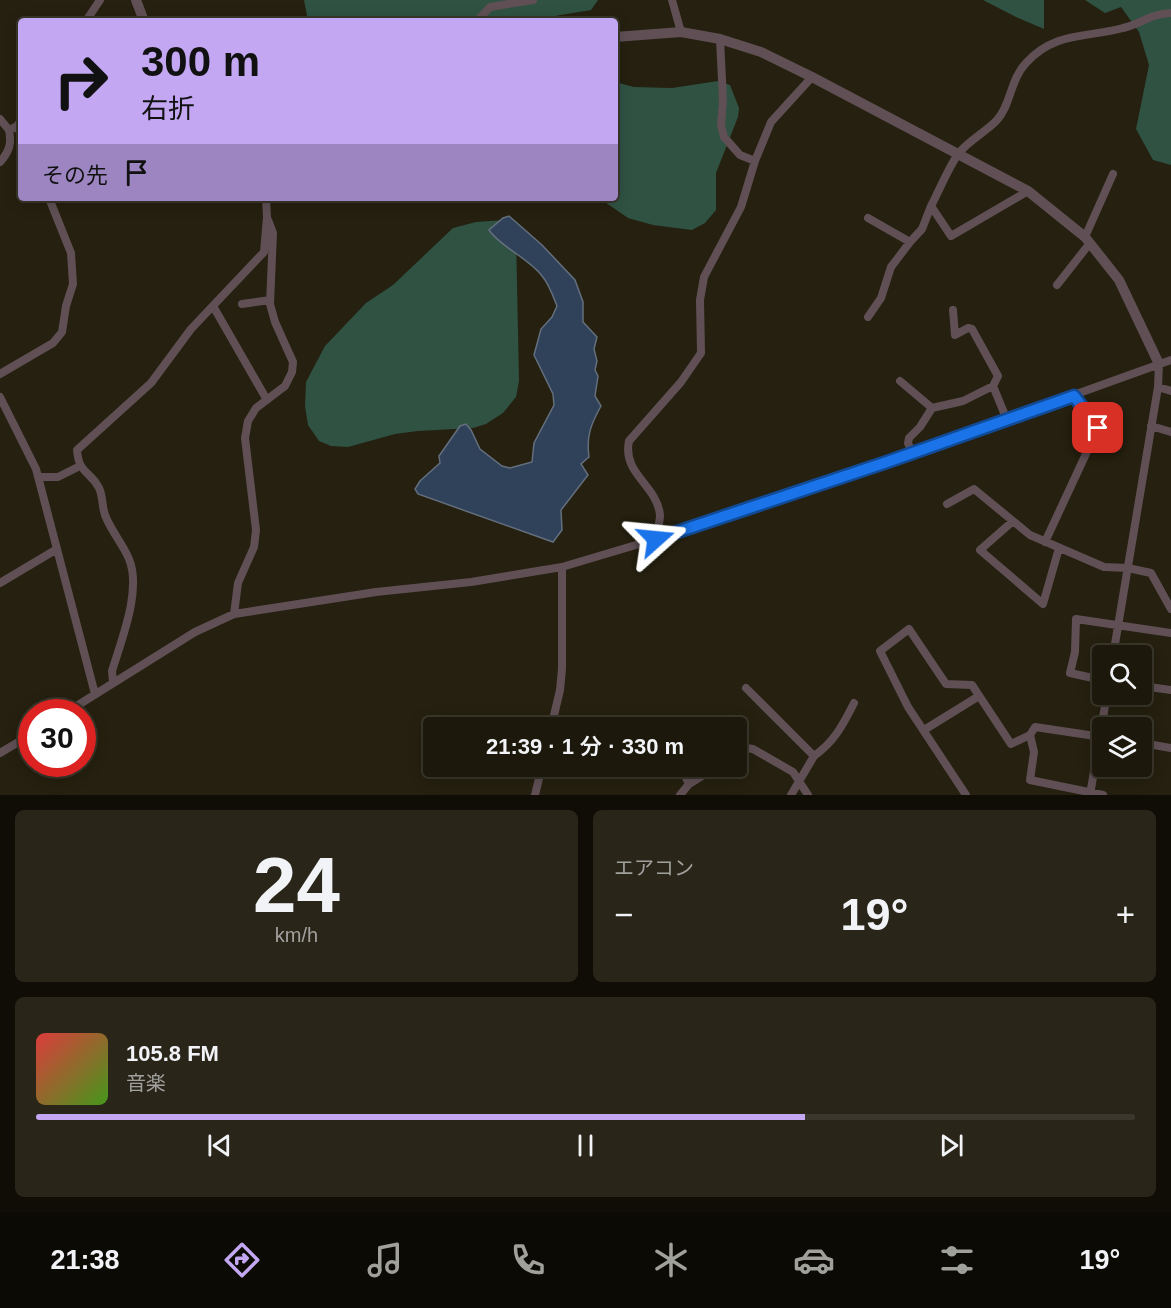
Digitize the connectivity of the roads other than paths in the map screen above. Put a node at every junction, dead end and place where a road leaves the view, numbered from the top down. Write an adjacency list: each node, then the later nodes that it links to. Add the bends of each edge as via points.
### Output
1 (100, 0): 6 (street)
2 (136, 0): 7 (street)
3 (533, 0): 8 (street, via 490,7)
4 (672, 0): 9 (street)
5 (1171, 13): 15 (street, via 1149,17 1122,29 1070,36 1049,44 1014,78 998,119)
6 (88, 18)
7 (143, 18)
8 (480, 18)
9 (681, 32): 10 (street); 11 (street)
10 (618, 37)
11 (720, 39): 12 (street, via 761,52); 16 (street, via 724,137 740,155)
12 (812, 77): 15 (street); 16 (street, via 771,122)
13 (0, 119): 14 (street)
14 (17, 127): 17 (street)
15 (959, 153): 19 (street); 22 (street)
16 (755, 161): 52 (street, via 741,207 704,277 700,300 701,353 629,441 629,463 656,501 660,515)
17 (0, 162)
18 (1113, 174): 25 (street)
19 (1028, 191): 22 (street, via 951,236); 25 (street)
20 (50, 201): 35 (street, via 71,253 73,284 62,332 53,343)
21 (266, 201): 23 (street)
22 (931, 206): 26 (street, via 922,229)
23 (267, 217): 28 (street, via 273,233); 30 (street, via 264,252)
24 (868, 218): 26 (street)
25 (1087, 240): 27 (street); 34 (street, via 1119,280)
26 (910, 242): 32 (street, via 891,267 881,298)
27 (1057, 285)
28 (270, 300): 29 (street); 42 (street, via 293,362 285,386)
29 (242, 304)
30 (213, 306): 42 (street); 48 (street, via 151,383 77,450)
31 (953, 310): 37 (street, via 955,334 972,329 998,376)
32 (867, 317)
33 (1171, 360): 34 (street)
34 (1159, 364): 38 (street); 40 (street)
35 (0, 374)
36 (900, 381): 43 (street)
37 (993, 386): 43 (street, via 963,401); 44 (street)
38 (1158, 387): 39 (street); 45 (street)
39 (1171, 391)
40 (1074, 396): 44 (street); 53 (street, via 1098,428)
41 (0, 397): 49 (street)
42 (267, 400): 60 (street, via 248,421 245,438 256,530 254,547 238,583)
43 (932, 408): 47 (street, via 921,428 909,438)
44 (1007, 420): 47 (street)
45 (1151, 426): 46 (street); 57 (street)
46 (1171, 432)
47 (912, 453): 52 (street)
48 (80, 466): 49 (street, via 58,477); 65 (street, via 99,488 105,514 132,571 132,593 111,671)
49 (38, 477): 55 (street)
50 (947, 504): 51 (street, via 975,489)
51 (1013, 521): 53 (street); 54 (street, via 980,550 1043,604)
52 (656, 539): 56 (street)
53 (1045, 542): 54 (street)
54 (1059, 548): 57 (street, via 1104,567)
55 (57, 549): 58 (street); 69 (street)
56 (562, 567): 60 (street); 73 (street, via 562,669)
57 (1128, 568): 59 (street, via 1151,573); 61 (street)
58 (0, 583)
59 (1171, 609)
60 (234, 614): 65 (street)
61 (1118, 625): 62 (street); 63 (street); 64 (street, via 1076,618 1070,673)
62 (1171, 633)
63 (1115, 645)
64 (1092, 678)
65 (112, 682): 69 (street)
66 (1152, 687): 68 (street)
67 (746, 688): 82 (street)
68 (1171, 690)
69 (95, 694): 71 (street)
70 (979, 696): 74 (street); 74 (street, via 972,685 946,684 909,629 880,651); 75 (street, via 1011,744)
71 (87, 699)
72 (854, 703): 82 (street, via 841,729)
73 (554, 717)
74 (924, 730): 92 (street)
75 (1030, 735): 76 (street, via 1035,727); 87 (street, via 1034,752 1029,780)
76 (1092, 736)
77 (18, 742): 81 (street)
78 (1152, 744): 79 (street)
79 (1171, 747)
80 (747, 748): 86 (street, via 793,772)
81 (0, 753)
82 (814, 756): 86 (street)
83 (539, 777): 88 (street)
84 (696, 777): 89 (street, via 688,781)
85 (1093, 777): 87 (street)
86 (800, 781): 90 (street); 91 (street)
87 (1090, 794): 93 (street)
88 (535, 795)
89 (680, 795)
90 (791, 795)
91 (808, 795)
92 (966, 795)
93 (1103, 795)

